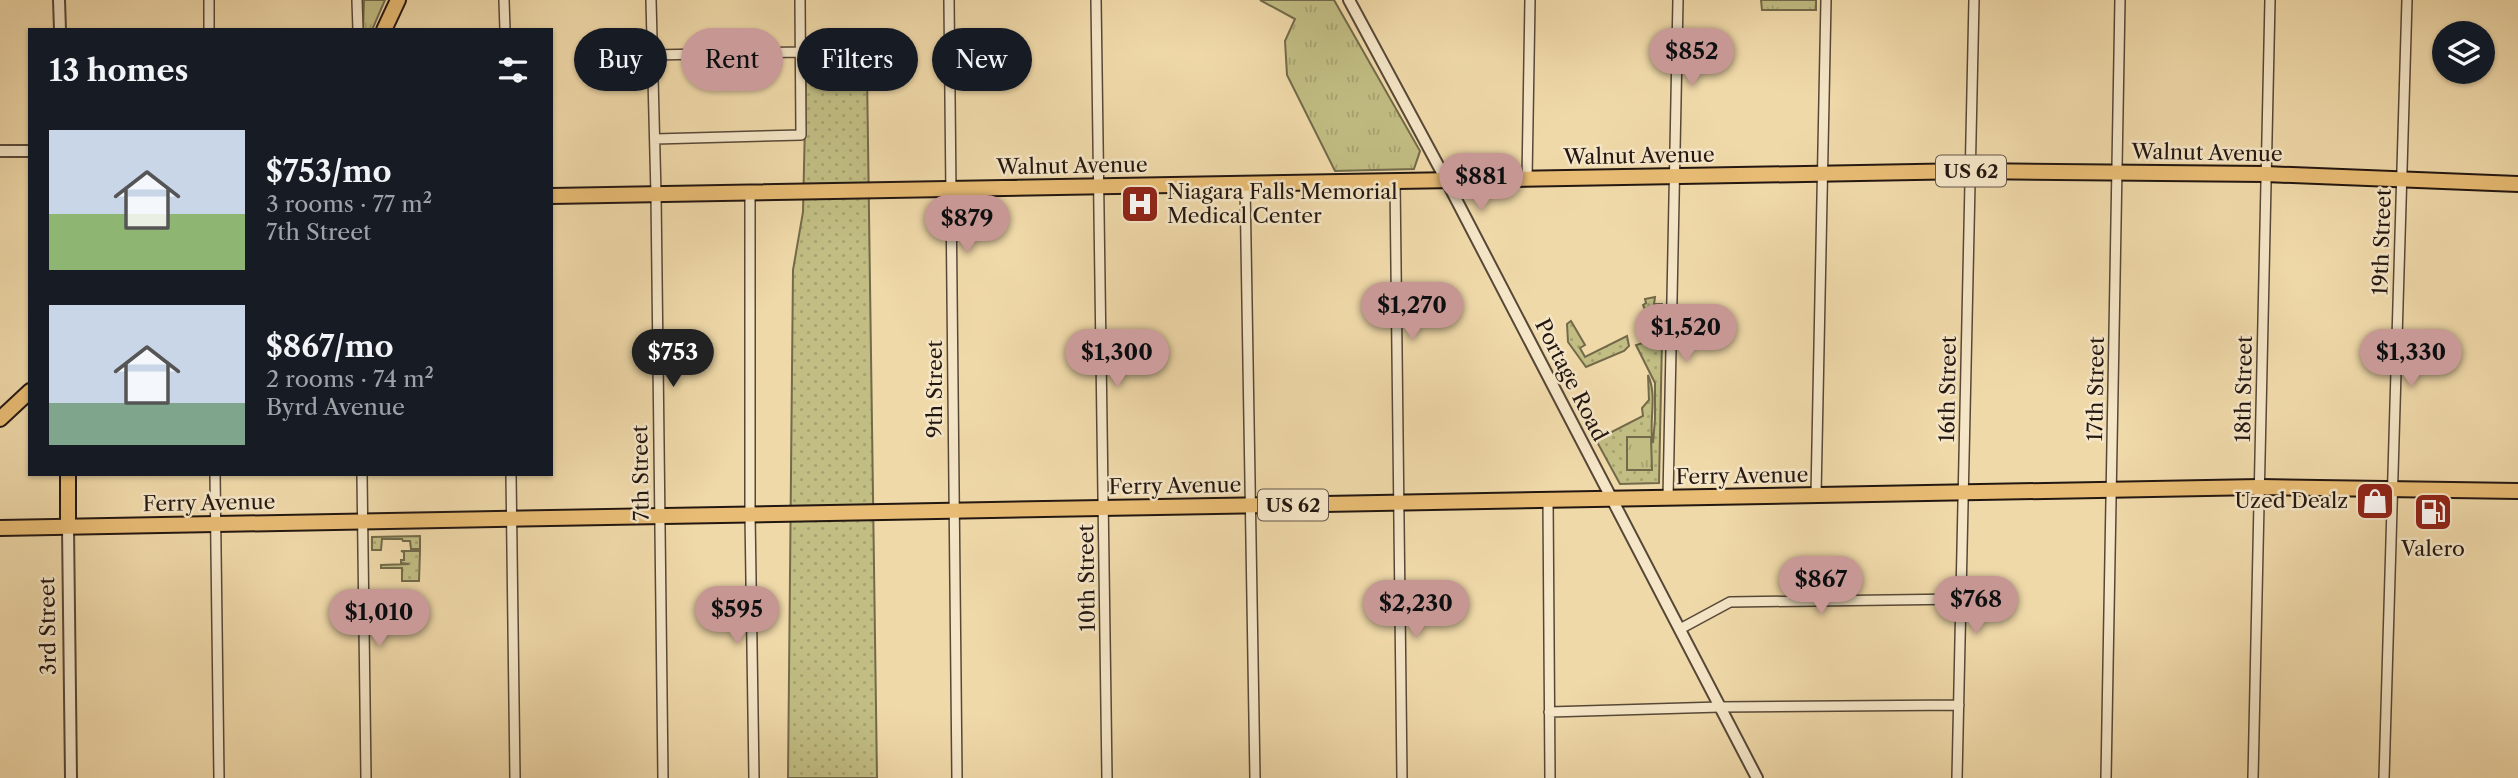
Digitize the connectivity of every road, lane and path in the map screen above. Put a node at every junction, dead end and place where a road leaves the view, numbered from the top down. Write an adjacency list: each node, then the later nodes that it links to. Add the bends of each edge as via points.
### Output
1 (59, 0): 18 (street)
2 (209, 0): 19 (street)
3 (357, 0): 20 (street)
4 (398, 0): 21 (main road)
5 (504, 0): 22 (street)
6 (651, 0): 23 (street, 7th Street)
7 (800, 0): 24 (street)
8 (949, 0): 44 (street, 9th Street)
9 (1096, 0): 43 (street, 10th Street)
10 (1349, 0): 38 (street, Portage Road)
11 (1530, 0): 37 (street)
12 (1678, 0): 36 (street)
13 (1826, 0): 34 (street)
14 (1974, 0): 32 (street, 16th Street)
15 (2120, 0): 33 (street, 17th Street)
16 (2270, 0): 35 (street, 18th Street)
17 (2407, 0): 40 (street, 19th Street)
18 (60, 28)
19 (209, 28)
20 (358, 28)
21 (384, 28)
22 (505, 28)
23 (652, 28)
24 (800, 28)
25 (797, 52): 26 (street)
26 (667, 55)
27 (654, 91): 29 (street, 7th Street)
28 (800, 91): 29 (street, via 801,135)
29 (655, 139): 46 (street, 7th Street)
30 (0, 151): 31 (street)
31 (28, 151)
32 (1970, 171): 33 (main road, Walnut Avenue / US 62); 34 (main road, Walnut Avenue / US 62); 58 (street, 16th Street)
33 (2116, 172): 35 (main road, Walnut Avenue / US 62); 56 (street, 17th Street)
34 (1823, 174): 36 (main road, Walnut Avenue / US 62); 59 (street)
35 (2266, 174): 40 (main road, Walnut Avenue / US 62); 54 (street, 18th Street)
36 (1676, 176): 37 (main road, Walnut Avenue / US 62); 60 (street)
37 (1527, 179): 38 (main road, Walnut Avenue / US 62)
38 (1446, 180): 39 (main road, Walnut Avenue / US 62); 61 (street, Portage Road)
39 (1395, 181): 41 (main road, Walnut Avenue / US 62); 63 (street)
40 (2402, 181): 42 (main road, Walnut Avenue / US 62); 55 (street, 19th Street)
41 (1245, 184): 43 (main road, Walnut Avenue / US 62); 64 (street)
42 (2518, 184)
43 (1099, 186): 44 (main road, Walnut Avenue / US 62); 65 (street, 10th Street)
44 (951, 189): 45 (main road, Walnut Avenue / US 62); 66 (street, 9th Street)
45 (750, 192): 46 (main road, Walnut Avenue / US 62); 67 (street)
46 (656, 194): 47 (main road, Walnut Avenue / US 62); 68 (street, 7th Street)
47 (553, 195)
48 (28, 393): 49 (main road)
49 (0, 419)
50 (68, 476): 72 (main road, 3rd Street)
51 (215, 476): 71 (street)
52 (362, 476): 70 (street)
53 (511, 476): 69 (street)
54 (2260, 487): 55 (main road, Ferry Avenue / US 62); 56 (main road, Ferry Avenue / US 62); 93 (street, 18th Street)
55 (2393, 488): 57 (main road, Ferry Avenue / US 62); 94 (street, 19th Street)
56 (2111, 490): 58 (main road, Ferry Avenue / US 62); 92 (street, 17th Street)
57 (2518, 491)
58 (1962, 493): 59 (main road, Ferry Avenue / US 62); 74 (street, 16th Street)
59 (1816, 495): 60 (main road, Ferry Avenue / US 62)
60 (1668, 498): 61 (main road, Ferry Avenue / US 62)
61 (1611, 499): 62 (main road, Ferry Avenue / US 62); 75 (street, Portage Road)
62 (1548, 500): 63 (main road, Ferry Avenue / US 62); 78 (street)
63 (1399, 503): 64 (main road, Ferry Avenue / US 62); 88 (street)
64 (1251, 505): 65 (main road, Ferry Avenue / US 62); 87 (street)
65 (1104, 508): 66 (main road, Ferry Avenue / US 62); 86 (street, 10th Street)
66 (954, 510): 67 (main road, Ferry Avenue / US 62); 85 (street, 9th Street)
67 (750, 514): 68 (main road, Ferry Avenue / US 62); 84 (street)
68 (659, 516): 69 (main road, Ferry Avenue / US 62); 83 (street, 7th Street)
69 (512, 519): 70 (main road, Ferry Avenue / US 62); 82 (street)
70 (363, 521): 71 (main road, Ferry Avenue / US 62); 81 (street)
71 (216, 524): 72 (main road, Ferry Avenue / US 62); 80 (street)
72 (68, 527): 73 (main road, Ferry Avenue / US 62); 79 (street, 3rd Street)
73 (0, 528)
74 (1962, 599): 75 (street, via 1730,602); 76 (street, 16th Street)
75 (1680, 629): 77 (street, Portage Road)
76 (1959, 705): 77 (street); 91 (street, 16th Street)
77 (1720, 707): 78 (street); 90 (street, Portage Road)
78 (1549, 712): 89 (street)
79 (71, 778)
80 (219, 778)
81 (366, 778)
82 (516, 778)
83 (663, 778)
84 (754, 778)
85 (957, 778)
86 (1107, 778)
87 (1255, 778)
88 (1402, 778)
89 (1550, 778)
90 (1757, 778)
91 (1957, 778)
92 (2106, 778)
93 (2253, 778)
94 (2384, 778)

